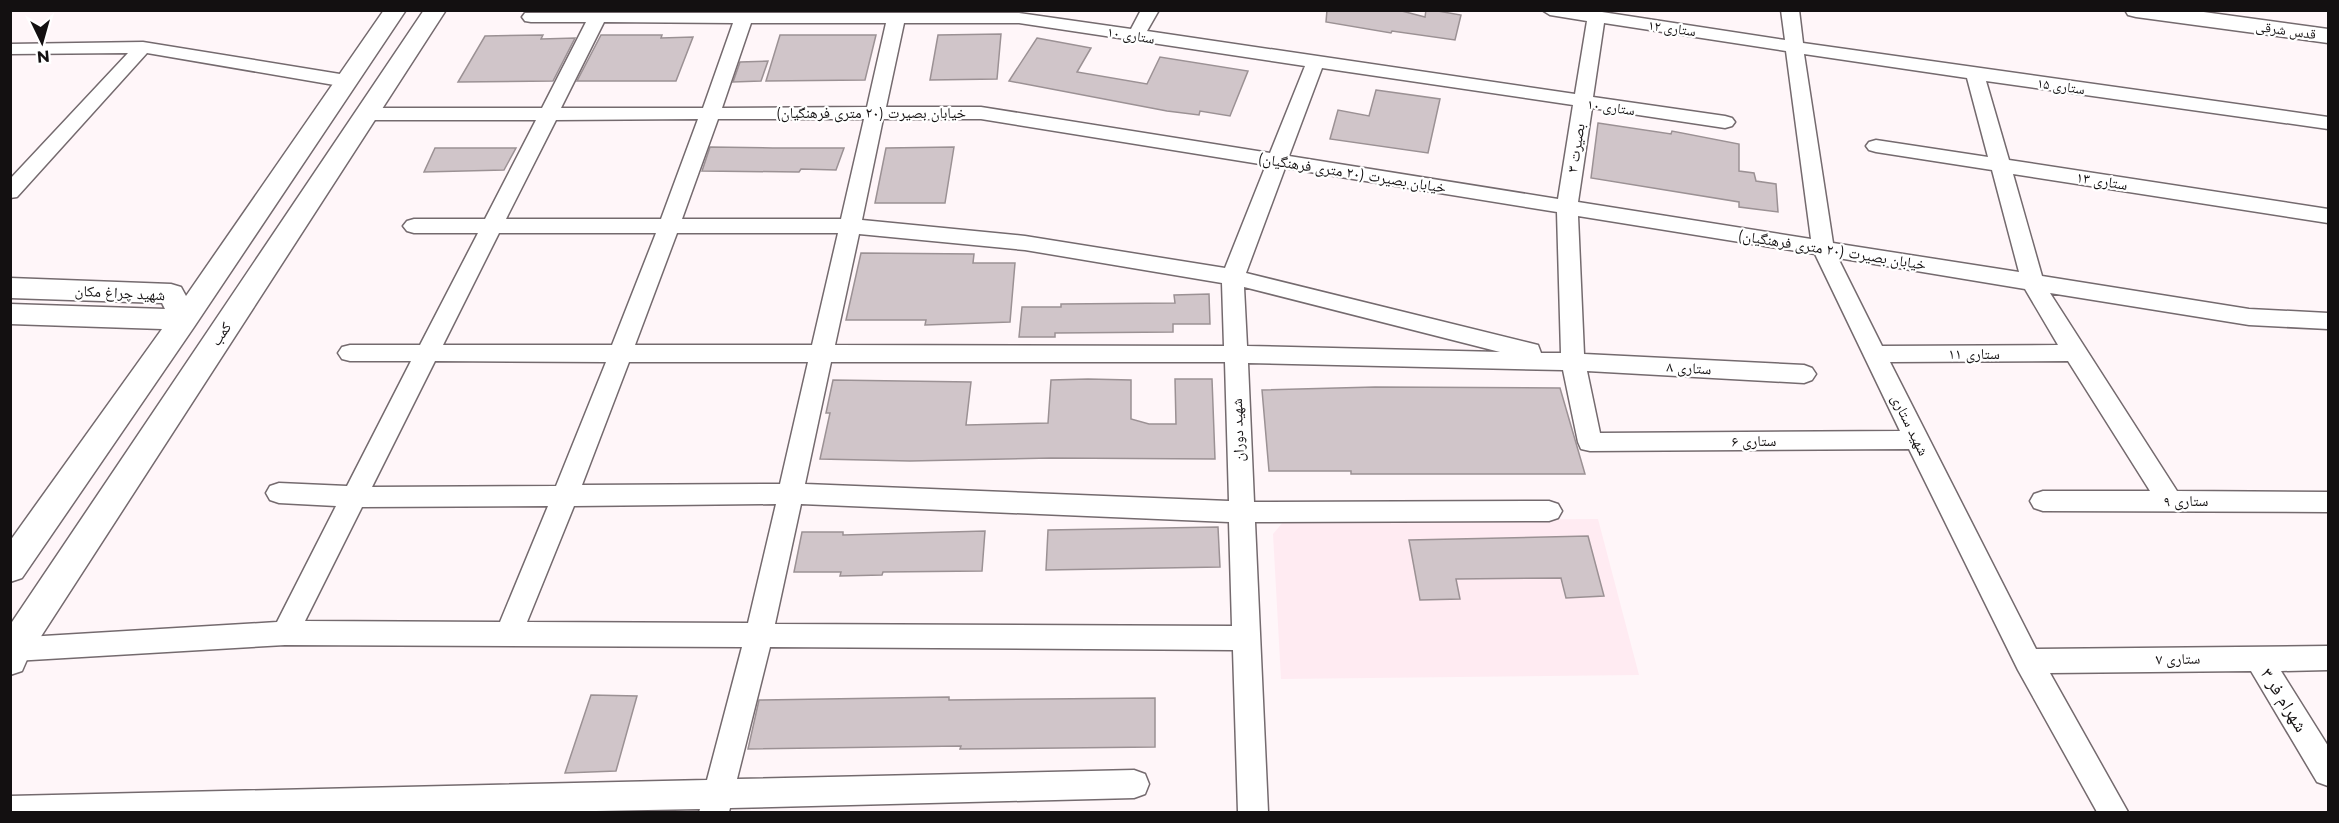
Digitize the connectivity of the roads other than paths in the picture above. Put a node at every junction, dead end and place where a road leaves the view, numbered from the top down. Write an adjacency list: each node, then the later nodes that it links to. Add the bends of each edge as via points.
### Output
1 (395, 10): 21 (street)
2 (435, 10): 23 (street, کمب)
3 (1150, 10): 14 (street)
4 (1550, 10): 10 (street, ستاری ۱۲)
5 (1790, 10): 17 (street, شهید ستاری)
6 (2136, 10): 15 (street, قدس شرقی)
7 (2281, 10): 11 (street)
8 (531, 17): 9 (street, ستاری ۱۰)
9 (598, 17): 12 (street, ستاری ۱۰); 26 (street)
10 (1596, 17): 17 (street, ستاری ۱۲); 22 (street, بصیرت ۳)
11 (2328, 17)
12 (744, 18): 13 (street, ستاری ۱۰); 24 (street)
13 (896, 19): 14 (street, ستاری ۱۰, via 1019,18); 25 (street)
14 (1136, 36): 19 (street, ستاری ۱۰)
15 (2328, 36)
16 (143, 46): 18 (street); 21 (street); 32 (street)
17 (1793, 46): 20 (street, ستاری ۱۵); 39 (street, شهید ستاری)
18 (10, 49)
19 (1315, 63): 22 (street, ستاری ۱۰); 30 (street, شهید دوران)
20 (1975, 74): 28 (street, ستاری ۱۵); 31 (street)
21 (345, 81): 44 (street)
22 (1583, 103): 27 (street, ستاری ۱۰); 33 (street, بصیرت ۳)
23 (369, 114): 26 (street, خیابان بصیرت (۲۰ متری فرهنگیان)); 46 (street, کمب)
24 (710, 114): 25 (street, خیابان بصیرت (۲۰ متری فرهنگیان)); 26 (street, خیابان بصیرت (۲۰ متری فرهنگیان)); 37 (street)
25 (875, 114): 30 (street, خیابان بصیرت (۲۰ متری فرهنگیان), via 981,113); 38 (street)
26 (548, 115): 36 (street)
27 (1725, 122)
28 (2328, 123)
29 (1876, 146): 31 (street, ستاری ۱۳)
30 (1278, 161): 33 (street, خیابان بصیرت (۲۰ متری فرهنگیان)); 40 (street, شهید دوران)
31 (2001, 166): 34 (street, ستاری ۱۳); 41 (street)
32 (10, 192)
33 (1567, 207): 39 (street, خیابان بصیرت (۲۰ متری فرهنگیان)); 54 (street, بصیرت ۳)
34 (2328, 216)
35 (414, 226): 36 (street)
36 (492, 226): 37 (street); 47 (street)
37 (668, 226): 38 (street); 48 (street)
38 (850, 226): 40 (street, via 1025,243); 50 (street)
39 (1823, 249): 41 (street, خیابان بصیرت (۲۰ متری فرهنگیان)); 53 (street, شهید ستاری)
40 (1233, 278): 52 (street, شهید دوران); 54 (street)
41 (2033, 283): 45 (street, خیابان بصیرت (۲۰ متری فرهنگیان), via 2249,317); 51 (street)
42 (10, 288): 44 (street, شهید چراغ مکان, via 171,294)
43 (10, 314): 44 (street, شهید چراغ مکان)
44 (184, 320): 46 (street); 67 (street)
45 (2328, 321)
46 (214, 344): 72 (street, کمب)
47 (429, 352): 48 (street); 49 (street); 61 (street)
48 (620, 352): 50 (street); 60 (street)
49 (350, 353)
50 (822, 353): 52 (street); 59 (street)
51 (2075, 353): 53 (street, ستاری ۱۱); 63 (street)
52 (1235, 354): 54 (street); 65 (street, شهید دوران)
53 (1874, 354): 56 (street, شهید ستاری)
54 (1573, 362): 55 (street, ستاری ۸); 57 (street, بصیرت ۳)
55 (1804, 374)
56 (1917, 440): 57 (street, ستاری ۶); 75 (street, شهید ستاری)
57 (1590, 442)
58 (279, 493): 61 (street)
59 (791, 494): 60 (street); 65 (street); 70 (street)
60 (566, 496): 61 (street); 69 (street)
61 (355, 497): 68 (street)
62 (2043, 501): 63 (street, ستاری ۹)
63 (2170, 501): 64 (street, ستاری ۹)
64 (2328, 502)
65 (1241, 512): 66 (street); 71 (street, شهید دوران)
66 (1550, 512)
67 (14, 559)
68 (285, 633): 69 (street); 72 (street)
69 (509, 634): 70 (street)
70 (759, 636): 71 (street); 78 (street)
71 (1247, 638): 80 (street, شهید دوران)
72 (12, 655)
73 (2258, 658): 74 (street, ستاری ۷); 75 (street, ستاری ۷); 76 (street, شهرام فر ۳)
74 (2328, 658)
75 (2028, 662): 81 (street, شهید ستاری)
76 (2328, 772)
77 (1134, 784): 78 (street)
78 (717, 804): 79 (street)
79 (10, 811)
80 (1253, 813)
81 (2113, 813)

